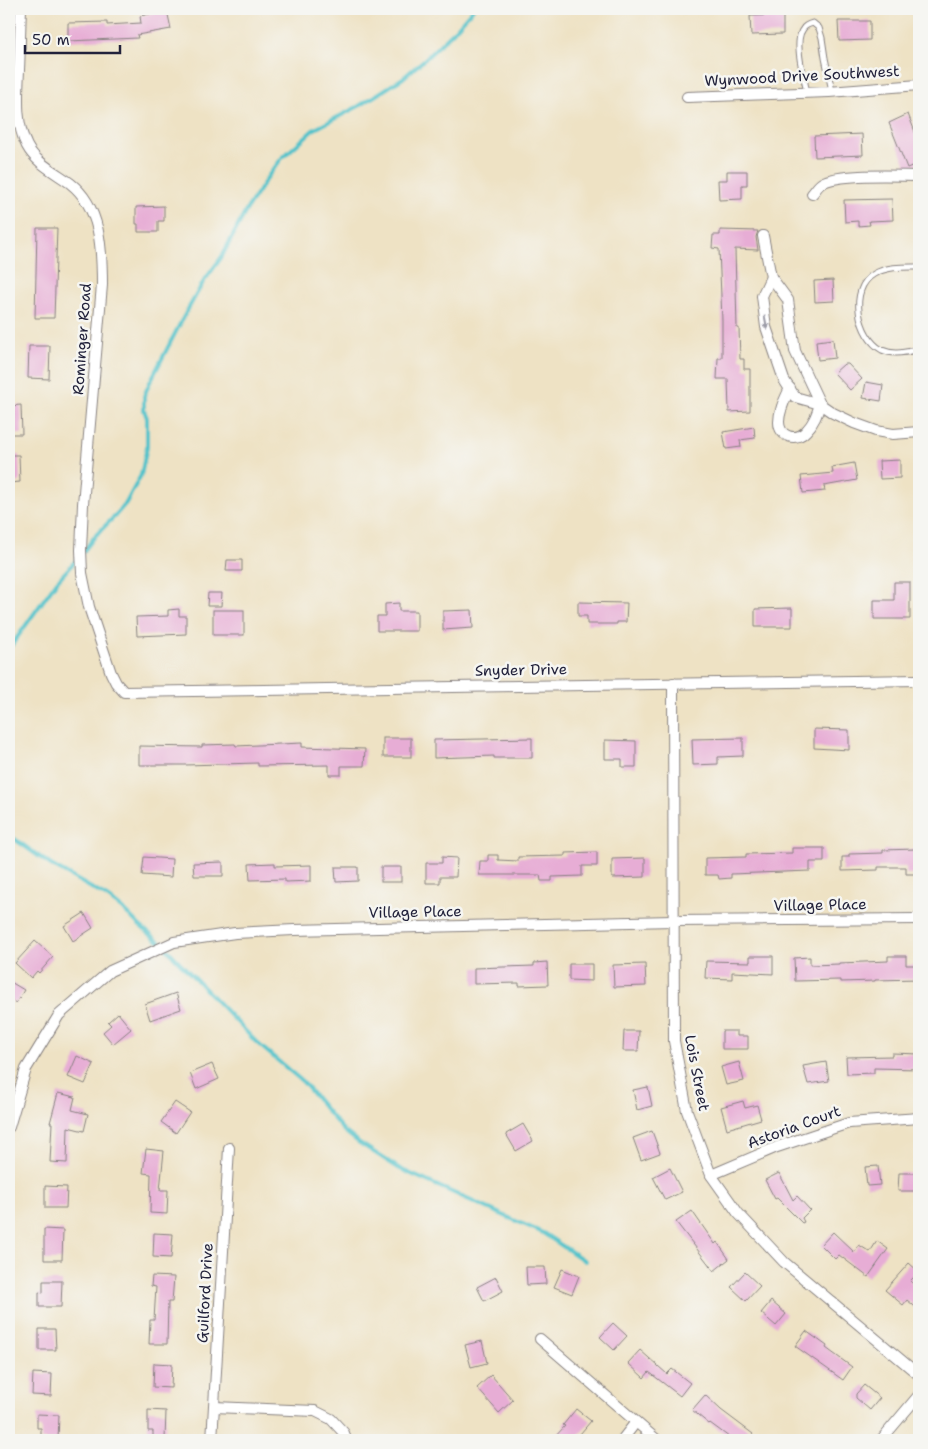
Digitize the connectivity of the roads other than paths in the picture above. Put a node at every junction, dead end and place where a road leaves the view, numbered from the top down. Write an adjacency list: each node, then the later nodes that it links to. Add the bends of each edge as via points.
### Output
1 (20, 9): 17 (street, Rominger Road, via 18,101 23,135 34,155 86,201 94,216 102,256 96,372 83,504 82,573 88,607 111,673)
2 (919, 85): 3 (street, Wynwood Drive Southwest)
3 (832, 91): 4 (street, Wynwood Drive Southwest); 4 (lane, via 822,38 819,28 813,23 802,30 799,39)
4 (808, 93): 5 (street, Wynwood Drive Southwest)
5 (687, 97)
6 (919, 176): 7 (street, via 837,178 822,183)
7 (812, 194)
8 (762, 236): 10 (street)
9 (919, 267): 11 (lane, via 876,272 861,288 858,307 862,326 879,348 898,353)
10 (771, 277): 12 (street, one-way to 12, via 762,296 766,327 784,380); 13 (street, via 788,300 795,351)
11 (919, 348)
12 (790, 388): 13 (street, via 795,397); 13 (street, via 782,404 779,422 787,437 796,438 805,433)
13 (820, 404): 14 (street, via 854,424 876,431 893,434)
14 (919, 432)
15 (919, 680): 16 (street, Snyder Drive)
16 (673, 683): 17 (street, Snyder Drive); 19 (street, Lois Street)
17 (124, 692)
18 (919, 919): 19 (street, Village Place)
19 (672, 921): 21 (street, Village Place, via 274,931 174,942 110,971 59,1015 26,1069); 23 (street, Lois Street, via 674,1041 687,1111)
20 (919, 1118): 23 (street, Astoria Court, via 849,1123 778,1147)
21 (9, 1127)
22 (229, 1148): 27 (street, Guilford Drive)
23 (711, 1175): 25 (street, Lois Street, via 738,1213 784,1262)
24 (540, 1340): 28 (street)
25 (919, 1375)
26 (919, 1395): 33 (street)
27 (214, 1407): 29 (street, Guilford Drive); 30 (street, via 315,1411 331,1419)
28 (636, 1422): 31 (street); 32 (street)
29 (212, 1440)
30 (346, 1440)
31 (622, 1440)
32 (658, 1440)
33 (881, 1440)

